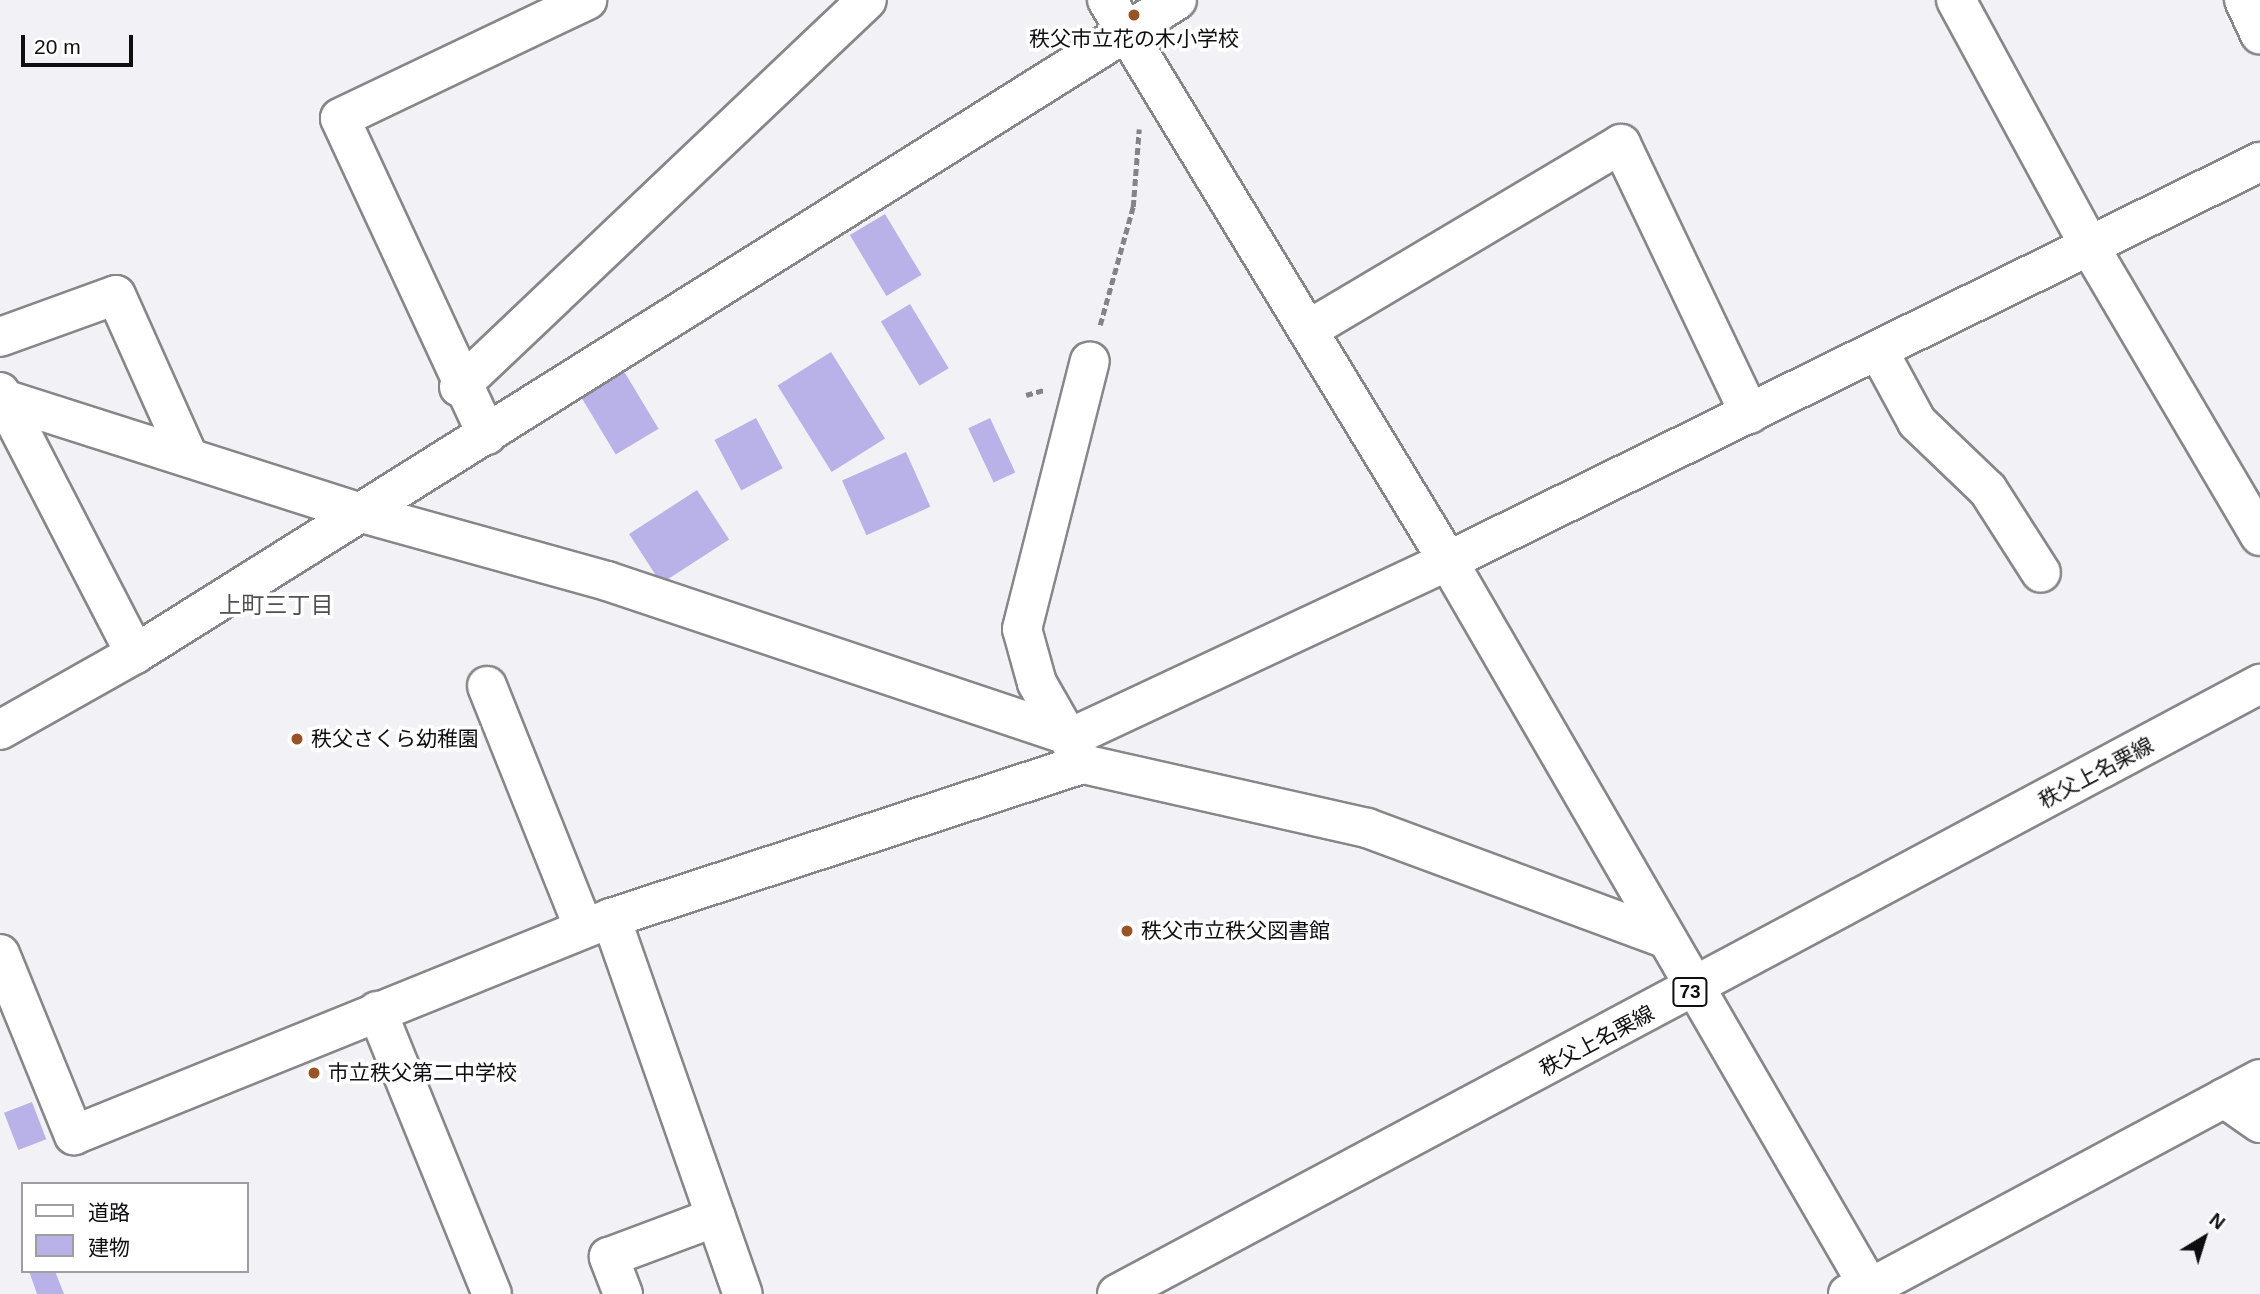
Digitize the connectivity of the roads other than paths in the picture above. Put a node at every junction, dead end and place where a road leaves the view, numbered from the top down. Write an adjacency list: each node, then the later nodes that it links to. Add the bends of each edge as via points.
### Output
1 (587, 0): 14 (street, via 340,118)
2 (867, 0): 14 (street)
3 (1177, 0): 6 (street)
4 (2244, 0): 7 (street)
5 (1959, 1): 9 (street)
6 (1126, 31): 10 (street); 17 (street)
7 (2260, 34)
8 (2258, 169): 9 (street)
9 (2091, 249): 12 (street); 20 (street)
10 (1308, 330): 16 (street, via 1621,144); 21 (street)
11 (0, 337): 18 (street, via 116,295)
12 (1879, 352): 16 (street); 22 (street, via 1917,422 1988,490)
13 (1090, 361): 27 (street, via 1021,629 1037,683)
14 (459, 387): 17 (street)
15 (2, 395): 18 (street); 23 (street)
16 (1749, 415): 21 (street)
17 (487, 435): 19 (street)
18 (188, 456): 19 (street)
19 (362, 513): 23 (street); 27 (street, via 607,581)
20 (2260, 536)
21 (1448, 561): 27 (street); 29 (street)
22 (2041, 573)
23 (135, 654): 26 (street)
24 (2260, 684): 31 (street, 秩父上名栗線 / 73)
25 (487, 686): 28 (street)
26 (0, 730)
27 (1078, 751): 28 (street); 29 (street, via 1367,828)
28 (597, 923): 32 (street); 36 (street)
29 (1664, 938): 31 (street)
30 (0, 954): 32 (street, via 74,1135)
31 (1694, 990): 37 (street); 41 (street, 秩父上名栗線 / 73)
32 (377, 1011): 38 (street)
33 (2260, 1079): 34 (street)
34 (2224, 1098): 35 (street); 37 (street)
35 (2260, 1123)
36 (716, 1217): 39 (street, via 609,1258); 40 (street)
37 (1864, 1292)
38 (492, 1294)
39 (623, 1294)
40 (743, 1294)
41 (1116, 1294)

